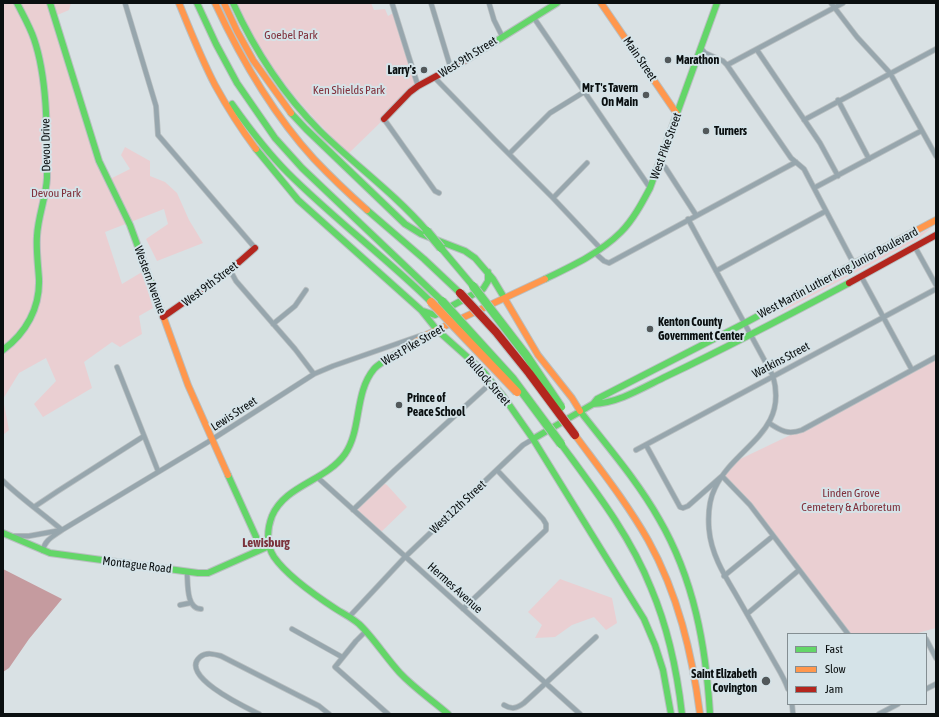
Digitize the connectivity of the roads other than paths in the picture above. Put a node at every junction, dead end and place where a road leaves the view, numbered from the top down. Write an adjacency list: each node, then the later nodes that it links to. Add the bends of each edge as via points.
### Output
1 (17, 3): 71 (main road, Devou Drive, via 33,38 44,88 47,176 37,232 39,294 36,307 26,328)
2 (50, 3): 64 (main road, Western Avenue, via 99,161 130,225)
3 (125, 3): 52 (street, via 156,106 158,135)
4 (179, 3): 24 (main road)
5 (197, 3): 80 (main road, bridge, via 224,61 246,98 278,141 334,200 442,301 492,355)
6 (215, 3): 82 (main road, bridge, via 230,36 261,90 279,117 314,159 460,293 496,332)
7 (224, 3): 57 (main road, via 237,31 267,81 287,108 325,148 404,224 421,234 465,251)
8 (233, 3): 82 (main road, bridge, via 256,49 277,81 304,114 419,221 526,355)
9 (392, 3): 28 (street)
10 (430, 3): 25 (street)
11 (489, 3): 19 (street)
12 (558, 3): 18 (main road, West 9th Street)
13 (601, 3): 31 (main road, Main Street)
14 (717, 3): 20 (main road, West Pike Street)
15 (831, 3): 17 (street)
16 (844, 3): 17 (street)
17 (834, 8): 22 (street); 26 (street)
18 (534, 18): 19 (main road, West 9th Street); 29 (street)
19 (502, 36): 25 (main road, West 9th Street)
20 (701, 48): 23 (street, via 705,54 723,60); 31 (main road, West Pike Street)
21 (936, 49): 26 (street)
22 (757, 50): 23 (street); 33 (street)
23 (727, 65): 38 (street)
24 (207, 67): 63 (main road, Bullock Street, via 242,129 286,187); 80 (main road, bridge, via 255,136 294,179 431,302)
25 (451, 68): 27 (main road, West 9th Street)
26 (890, 73): 30 (street); 34 (street)
27 (435, 78): 28 (main road, West 9th Street); 35 (street)
28 (418, 86): 32 (main road, West 9th Street)
29 (584, 92): 35 (street, via 550,113); 42 (street)
30 (838, 100): 33 (street); 37 (street)
31 (678, 114): 40 (main road, West Pike Street)
32 (384, 119): 44 (street, via 435,191)
33 (804, 120): 41 (street)
34 (921, 131): 36 (street); 37 (street)
35 (509, 154): 45 (street)
36 (936, 156)
37 (869, 159): 41 (street)
38 (796, 162): 43 (street, via 804,169); 47 (street)
39 (587, 163): 45 (street)
40 (658, 165): 42 (main road, West Pike Street); 47 (street, via 665,167)
41 (838, 176): 43 (street)
42 (650, 188): 53 (main road, West Pike Street, via 631,220)
43 (814, 188): 46 (street)
44 (439, 193)
45 (553, 198): 53 (street)
46 (826, 211): 54 (street); 56 (street)
47 (696, 215): 48 (street)
48 (688, 219): 53 (street, via 609,263 604,261); 56 (street)
49 (936, 220): 54 (main road, West Martin Luther King Junior Boulevard)
50 (936, 235): 51 (main road, West Martin Luther King Junior Boulevard)
51 (915, 247): 58 (main road, West Martin Luther King Junior Boulevard); 59 (street)
52 (255, 248): 55 (main road, West 9th Street)
53 (598, 251): 62 (main road, West Pike Street, via 578,264)
54 (854, 264): 66 (main road, West Martin Luther King Junior Boulevard)
55 (230, 270): 64 (main road, West 9th Street); 67 (street, via 236,282)
56 (716, 271): 66 (street)
57 (488, 272): 62 (main road); 63 (main road, via 489,280 483,289 435,315)
58 (861, 276): 65 (street); 70 (main road, West Martin Luther King Junior Boulevard)
59 (936, 285)
60 (936, 289): 65 (street, Watkins Street)
61 (306, 290): 67 (street, via 295,306)
62 (505, 299): 68 (main road, West Pike Street); 79 (main road, via 543,363)
63 (421, 310): 68 (main road, Bullock Street)
64 (163, 317): 85 (main road, Western Avenue)
65 (884, 317): 74 (street); 76 (street, Watkins Street)
66 (745, 323): 70 (street); 78 (main road, West Martin Luther King Junior Boulevard, via 597,399)
67 (273, 324): 75 (street)
68 (437, 330): 69 (main road, West Pike Street); 77 (main road, Bullock Street)
69 (426, 335): 75 (street, Lewis Street); 91 (main road, West Pike Street, via 375,368 364,389 350,446 335,465)
70 (751, 335): 76 (street); 78 (main road, West Martin Luther King Junior Boulevard, via 627,394 600,405)
71 (3, 350)
72 (936, 357): 74 (street)
73 (117, 367): 83 (street)
74 (912, 370): 81 (street, via 794,433 782,432)
75 (314, 374): 85 (street, Lewis Street)
76 (773, 376): 81 (street, via 776,393 774,413); 86 (street, Watkins Street)
77 (492, 382): 84 (main road, Bullock Street); 94 (street)
78 (593, 404): 79 (main road, West Martin Luther King Junior Boulevard)
79 (580, 411): 84 (main road, West 12th Street); 132 (main road, via 644,495 676,551 689,585 703,636 708,668)
80 (545, 423): 130 (main road, bridge, via 598,494 642,566 655,594 668,634)
81 (769, 423): 90 (street)
82 (577, 434): 131 (main road, via 637,522 674,598 689,647)
83 (144, 436): 89 (street); 93 (street)
84 (533, 439): 88 (street, West 12th Street); 129 (main road, Bullock Street, via 644,619 663,670)
85 (212, 440): 89 (street, Lewis Street); 99 (main road, Western Avenue, via 258,539)
86 (646, 444): 87 (street, Watkins Street); 90 (street, via 680,507 688,506)
87 (636, 450)
88 (497, 470): 101 (street, West 12th Street); 108 (street, via 543,519 546,530)
89 (158, 471): 95 (street, Lewis Street)
90 (722, 476): 98 (street, via 750,505); 104 (street, via 712,495 709,530 714,552)
91 (317, 477): 94 (street, Hermes Avenue); 99 (main road, West Pike Street, via 286,497 276,509 268,532)
92 (3, 481): 93 (street)
93 (34, 507): 95 (street)
94 (353, 510): 101 (street, Hermes Avenue)
95 (62, 530): 97 (street, Lewis Street, via 30,536); 100 (street, Lewis Street, via 51,537 44,545)
96 (3, 533): 97 (main road, Montague Road)
97 (12, 536): 100 (main road, Montague Road)
98 (773, 536): 102 (street); 104 (street)
99 (269, 546): 103 (main road, Montague Road, via 208,573); 110 (main road, via 274,557 285,569 315,595)
100 (43, 551): 103 (main road, Montague Road, via 62,556)
101 (405, 557): 108 (street, Hermes Avenue); 110 (street, West 12th Street)
102 (799, 570): 109 (street); 113 (street)
103 (187, 572): 105 (street)
104 (724, 576): 109 (street)
105 (190, 603): 106 (street); 107 (street, via 194,608)
106 (180, 605)
107 (201, 609)
108 (463, 609): 118 (street, Hermes Avenue)
109 (747, 614): 120 (street)
110 (349, 617): 112 (main road)
111 (292, 629): 116 (street)
112 (366, 631): 116 (street); 127 (main road, via 400,673)
113 (847, 633)
114 (596, 637): 118 (street)
115 (927, 641): 117 (street)
116 (342, 657): 126 (street, via 335,667)
117 (936, 658)
118 (546, 683): 122 (street, via 517,708); 128 (street, Hermes Avenue)
119 (936, 684): 121 (street)
120 (787, 686)
121 (927, 688)
122 (504, 705)
123 (887, 706): 133 (street)
124 (259, 714): 125 (street, via 217,692 198,672 196,667 201,656 221,656 319,706)
125 (329, 714)
126 (388, 714)
127 (448, 714)
128 (580, 714)
129 (671, 714)
130 (682, 714)
131 (700, 714)
132 (710, 714)
133 (879, 714)

